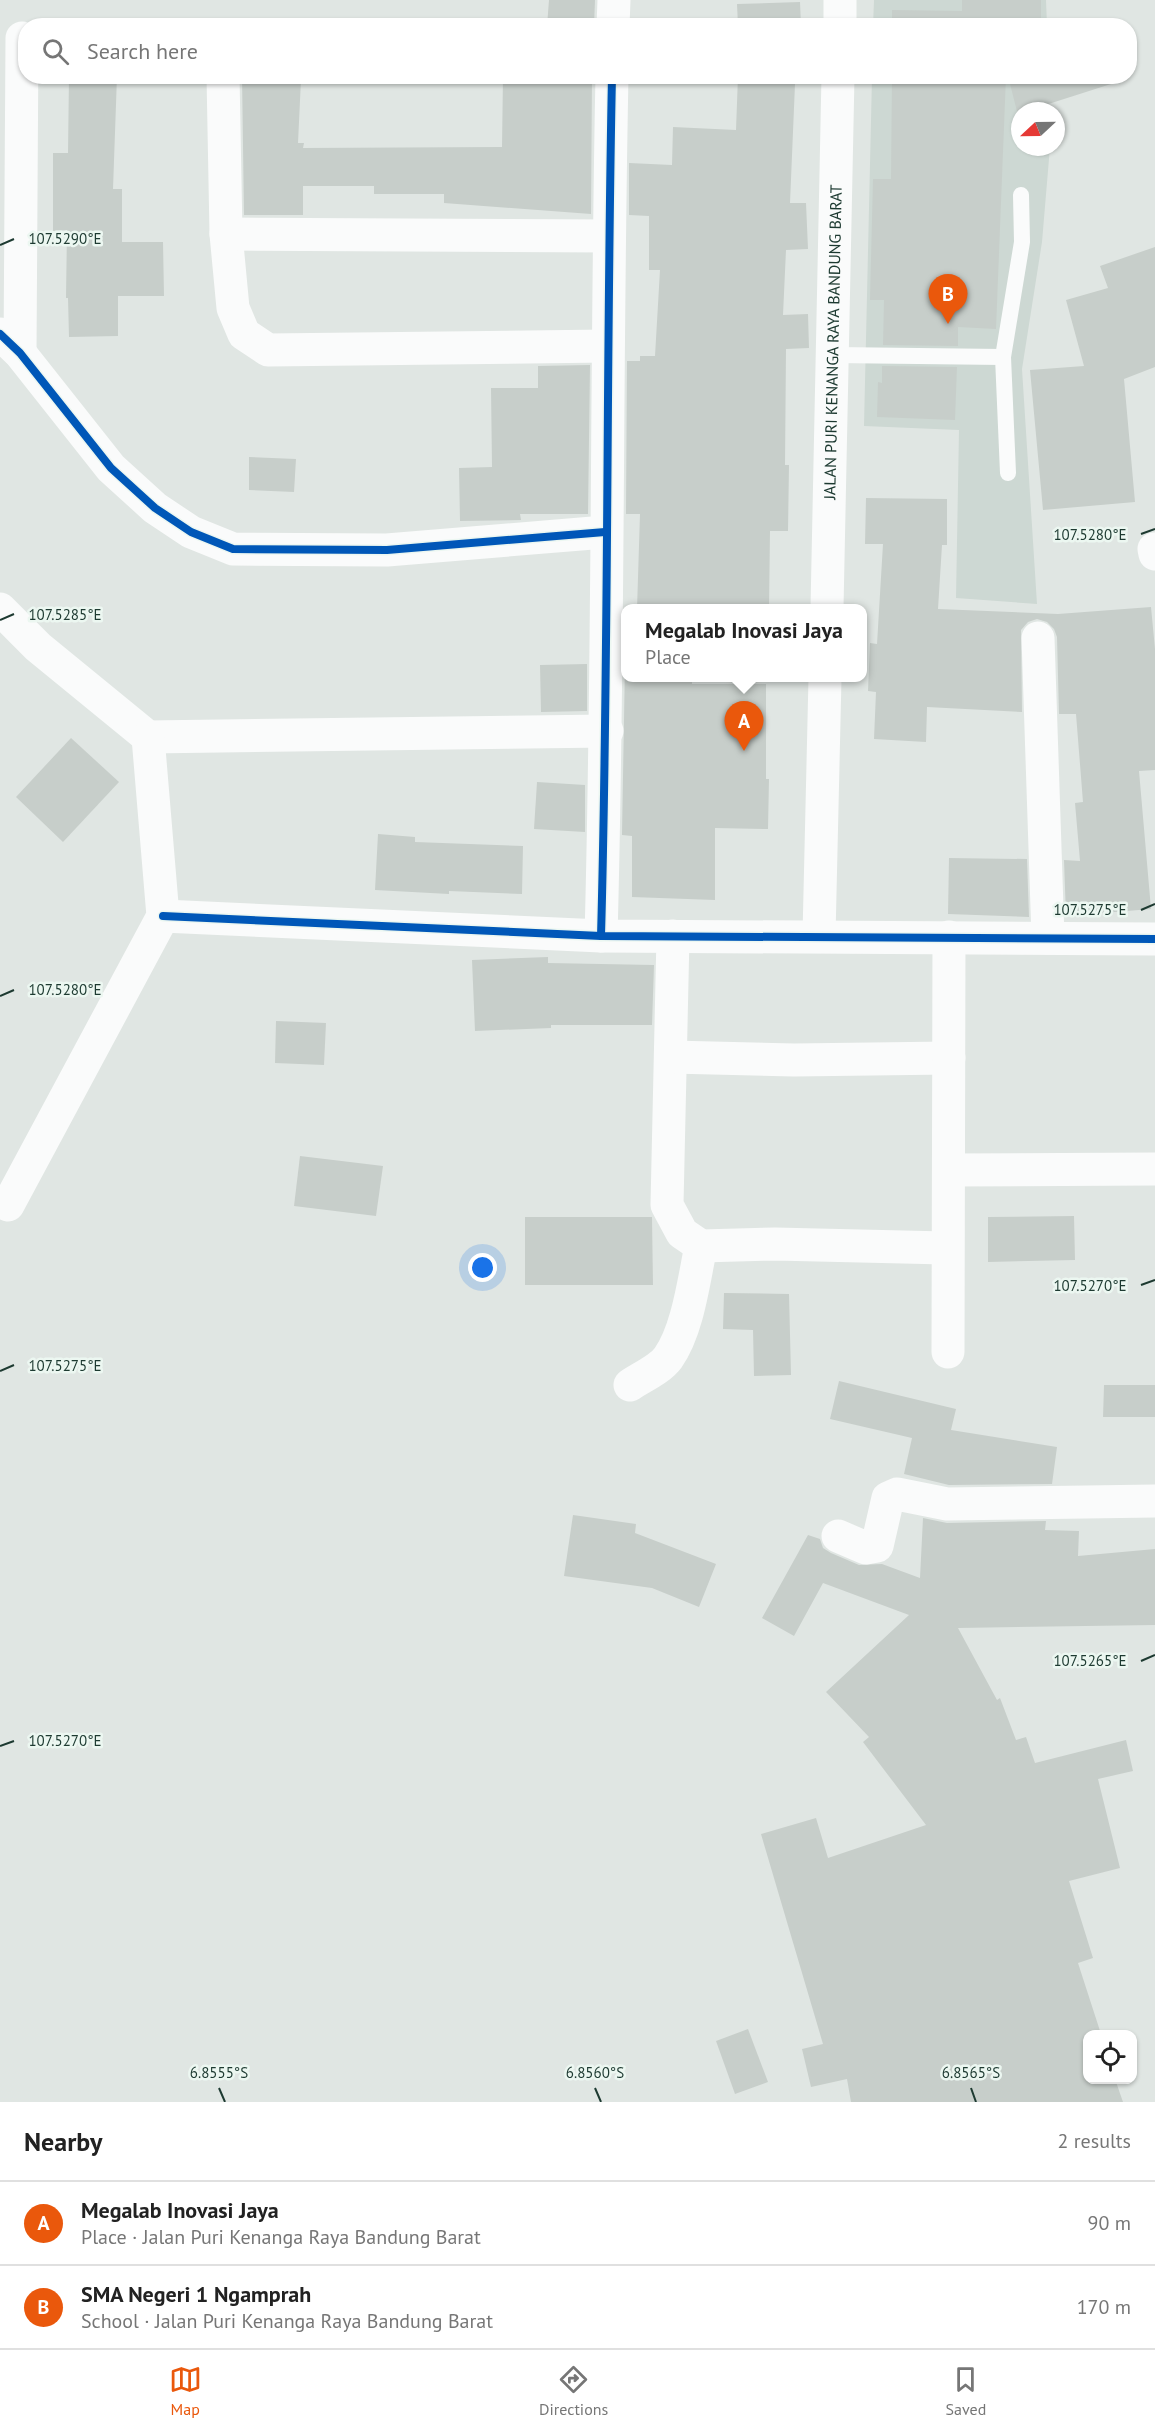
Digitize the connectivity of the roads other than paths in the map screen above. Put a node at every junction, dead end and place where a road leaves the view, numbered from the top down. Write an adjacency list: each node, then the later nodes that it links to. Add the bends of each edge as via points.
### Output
1 (614, 0): 3 (street)
2 (840, 0): 4 (street)
3 (613, 18)
4 (840, 18)
5 (16, 38): 12 (street)
6 (223, 84): 10 (street)
7 (612, 84): 11 (street)
8 (838, 84): 14 (street, JALAN PURI KENANGA RAYA BANDUNG BARAT)
9 (1021, 195): 15 (lane, via 1022,242)
10 (226, 234): 11 (street); 13 (street, via 233,308 244,334 268,350)
11 (609, 236): 13 (street)
12 (10, 344): 17 (street, via 111,468 155,508 191,532 233,549 387,550)
13 (607, 346): 17 (street)
14 (832, 355): 15 (lane); 20 (street, JALAN PURI KENANGA RAYA BANDUNG BARAT)
15 (1003, 357): 16 (lane)
16 (1008, 473)
17 (605, 532): 26 (street)
18 (1155, 549): 19 (street)
19 (1155, 554)
20 (827, 604)
21 (0, 609): 24 (street)
22 (1038, 638): 33 (street)
23 (0, 641): 24 (street)
24 (38, 647): 27 (street)
25 (825, 682): 31 (street)
26 (607, 731): 27 (street); 29 (street)
27 (147, 737): 28 (street)
28 (164, 916): 29 (street); 39 (street)
29 (601, 936): 30 (street)
30 (673, 936): 31 (street); 35 (street)
31 (819, 936): 32 (street)
32 (949, 937): 33 (street); 36 (street)
33 (1048, 938): 34 (street)
34 (1155, 939)
35 (671, 1057): 36 (street); 40 (street, via 667,1205 682,1233)
36 (949, 1058): 38 (street)
37 (1155, 1169): 38 (street)
38 (950, 1170): 41 (street)
39 (8, 1205)
40 (701, 1246): 41 (street); 43 (street, via 690,1299 668,1359)
41 (946, 1248): 42 (street)
42 (948, 1352)
43 (630, 1385)
44 (1155, 1501): 45 (street, via 947,1503 897,1494 888,1497 877,1546 866,1548)
45 (838, 1536)

